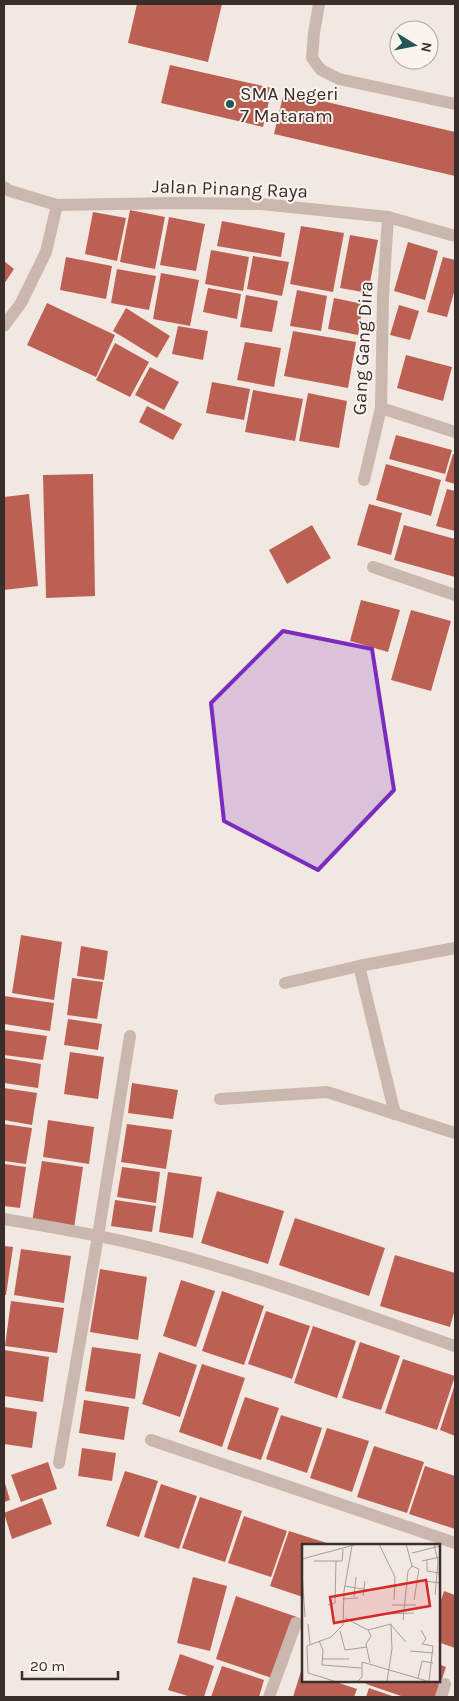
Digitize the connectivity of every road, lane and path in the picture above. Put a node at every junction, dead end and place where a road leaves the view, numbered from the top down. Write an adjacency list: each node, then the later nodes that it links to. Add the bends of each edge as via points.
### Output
1 (319, 4): 2 (street, via 312,58 321,70 339,79)
2 (455, 104)
3 (4, 187): 4 (street, Jalan Pinang Raya)
4 (57, 205): 5 (street, Jalan Pinang Raya, via 261,204); 7 (street, via 46,252 21,303)
5 (388, 217): 6 (street, Jalan Pinang Raya); 8 (street, Gang Gang Dira)
6 (455, 236)
7 (4, 326)
8 (381, 408): 9 (street); 10 (street, Gang Gang Dira)
9 (455, 432)
10 (364, 480)
11 (372, 568): 12 (street)
12 (455, 595)
13 (455, 948): 14 (street)
14 (359, 966): 15 (street); 18 (street)
15 (285, 983)
16 (130, 1036): 21 (street)
17 (220, 1099): 18 (street, via 327,1092)
18 (395, 1114): 19 (street)
19 (455, 1133)
20 (4, 1219): 21 (street)
21 (98, 1236): 22 (street, via 255,1277); 24 (street)
22 (455, 1346)
23 (151, 1440): 25 (street)
24 (59, 1463)
25 (455, 1543)
26 (296, 1623): 28 (street)
27 (445, 1684): 29 (street)
28 (269, 1697)
29 (441, 1697)

